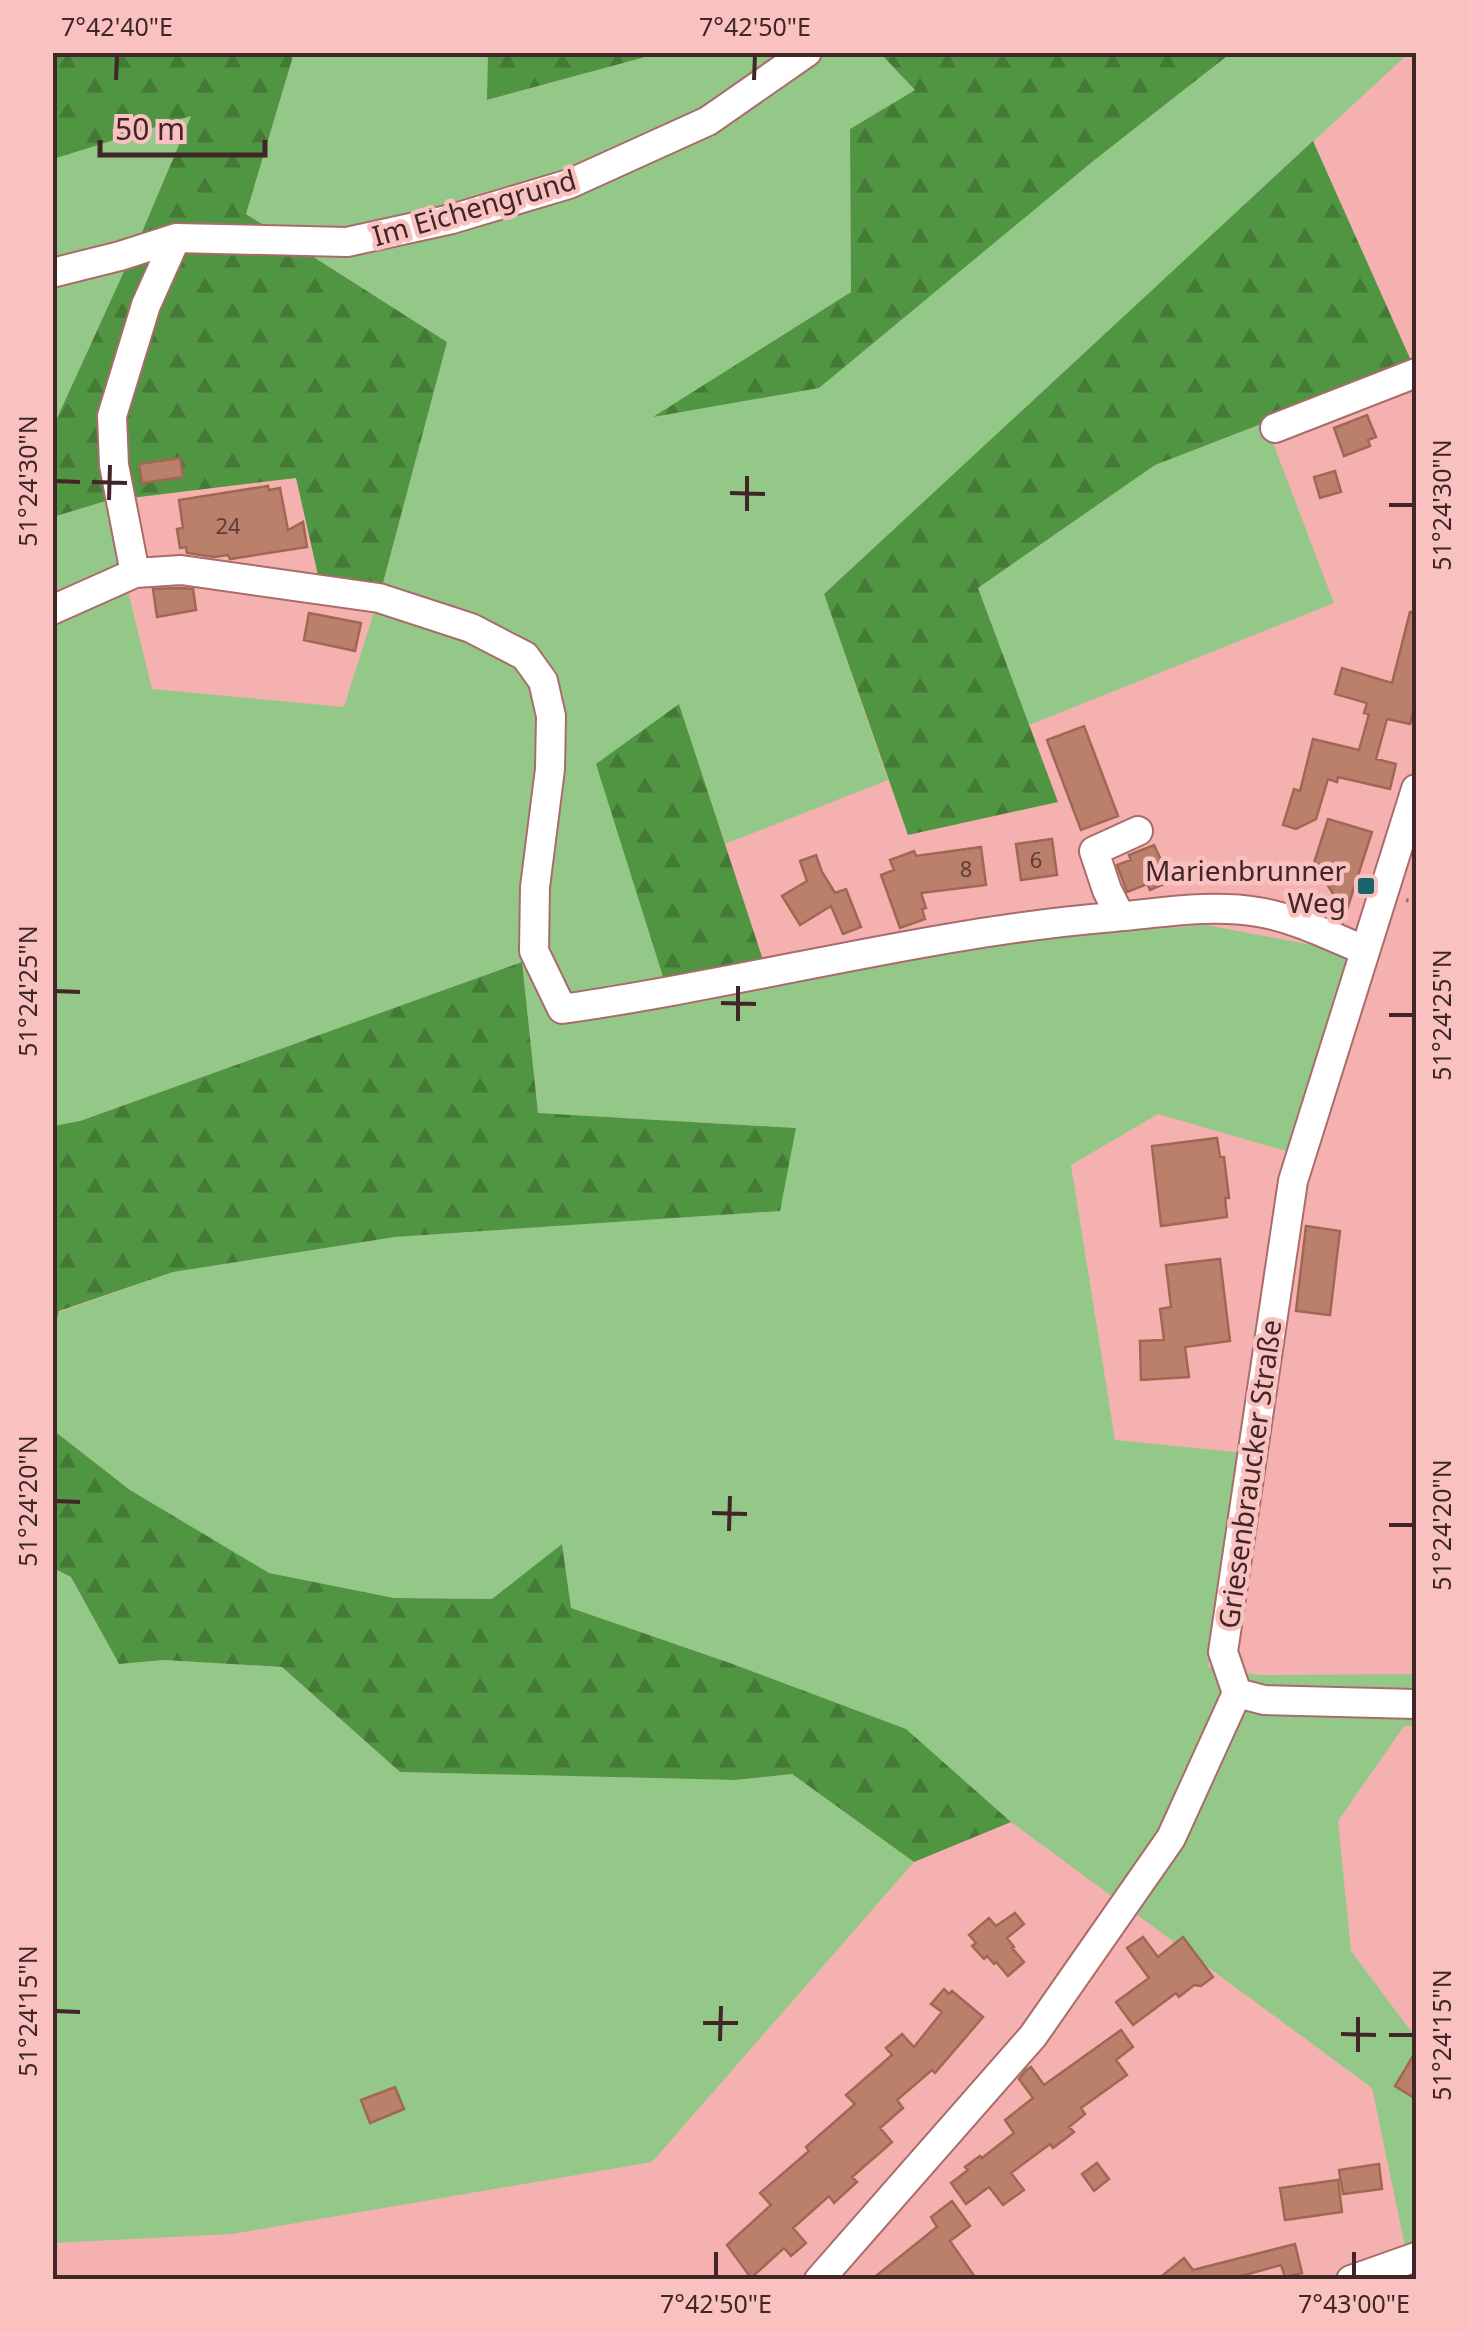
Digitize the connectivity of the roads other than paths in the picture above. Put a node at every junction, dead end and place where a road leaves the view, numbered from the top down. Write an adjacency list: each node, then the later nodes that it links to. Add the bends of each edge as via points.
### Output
1 (807, 52): 2 (street, Im Eichengrund, via 708,121 569,184 452,219 347,242)
2 (176, 238): 3 (street, Im Eichengrund); 6 (street, via 146,306 112,416 114,465)
3 (52, 274)
4 (1416, 373): 5 (street)
5 (1275, 428)
6 (135, 573): 7 (street); 10 (street, via 181,570 379,598 471,628 525,656 543,682 552,716 534,951 562,1009)
7 (52, 610)
8 (1416, 789): 11 (street, Griesenbraucker Straße)
9 (1138, 831): 10 (street, via 1094,851)
10 (1120, 916): 11 (street, via 1256,912)
11 (1364, 950): 12 (street, Griesenbraucker Straße, via 1293,1181 1223,1652)
12 (1237, 1694): 13 (street); 15 (street, via 1171,1838 1033,2036)
13 (1416, 1704)
14 (1416, 2257): 16 (street)
15 (820, 2280)
16 (1352, 2280)

